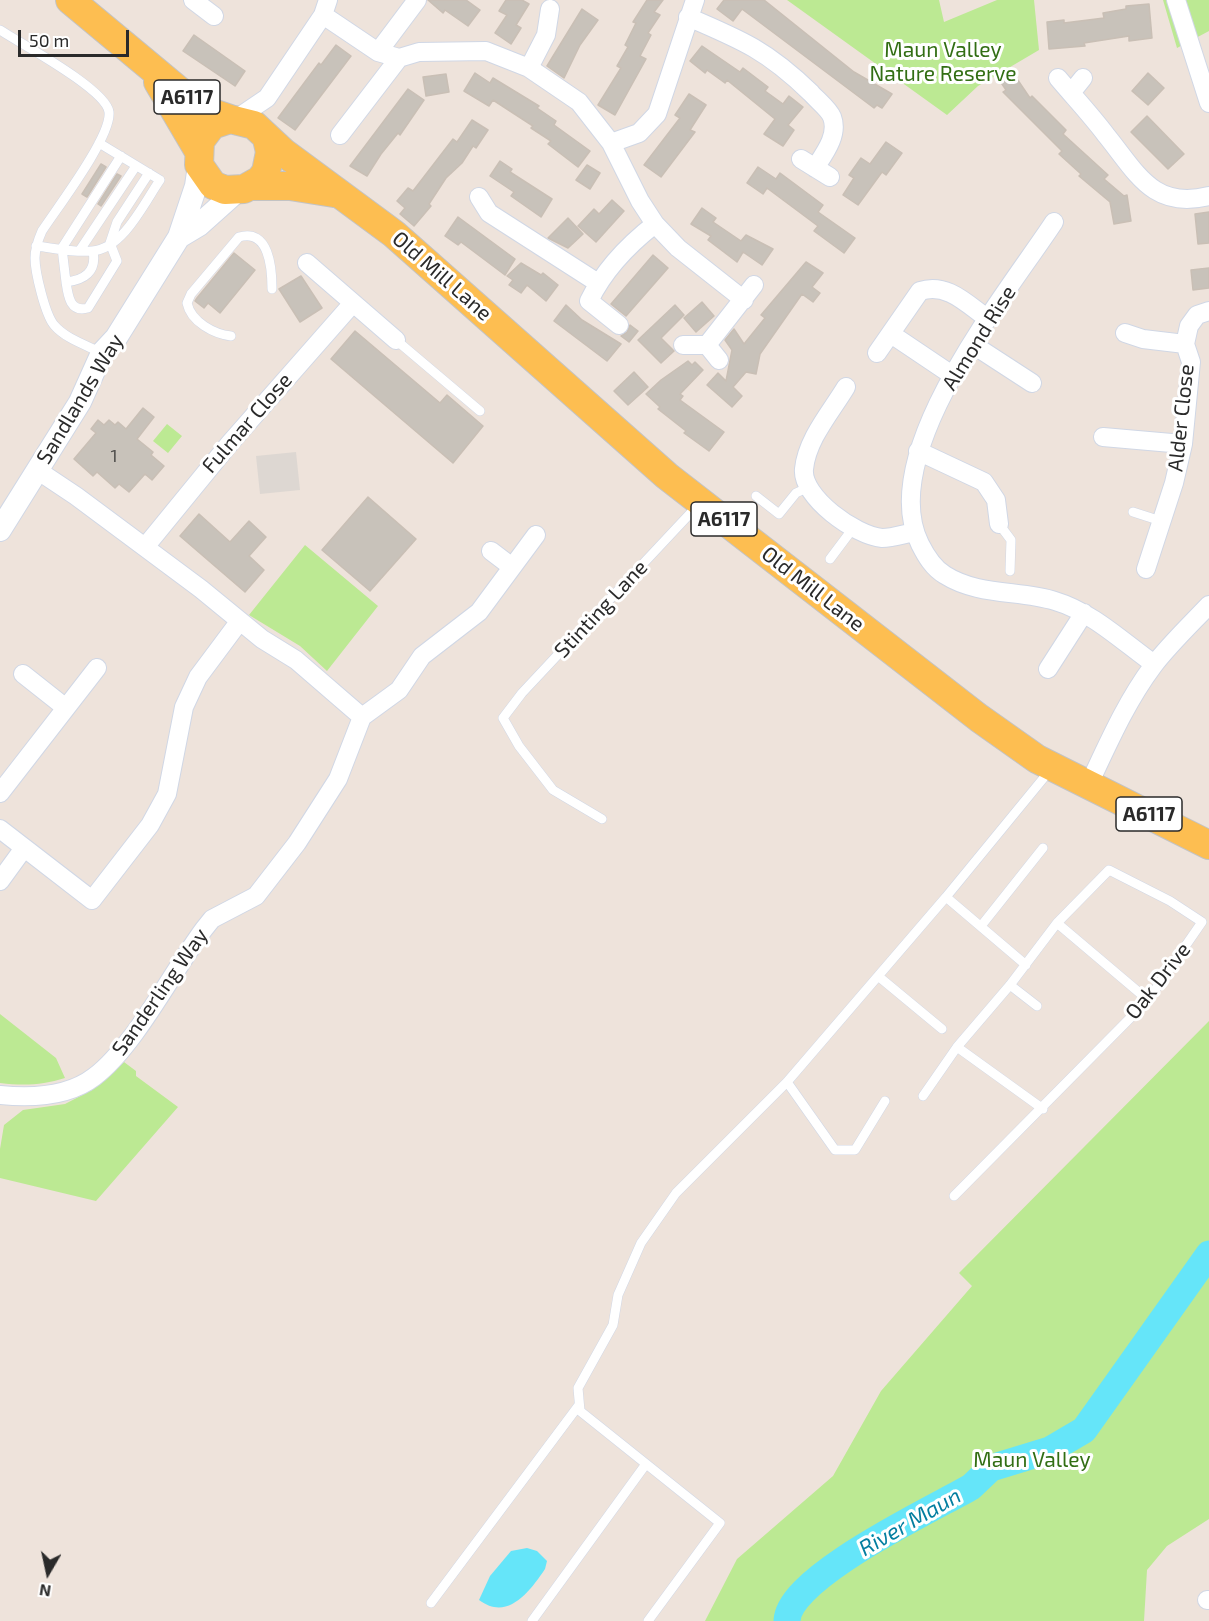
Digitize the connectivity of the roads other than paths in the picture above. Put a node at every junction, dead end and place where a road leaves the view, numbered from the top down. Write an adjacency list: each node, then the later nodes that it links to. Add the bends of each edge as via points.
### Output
1 (70, 0): 12 (main road, Old Mill Lane / A6117)
2 (193, 0): 8 (street)
3 (417, 0): 10 (street)
4 (1176, 0): 18 (street)
5 (325, 7): 10 (street); 17 (street)
6 (691, 8): 25 (street, via 657,114 639,133); 29 (street, via 766,53 822,104 832,117 833,129 831,141)
7 (550, 9): 13 (street, via 546,35)
8 (214, 16)
9 (0, 30): 24 (lane, via 91,88 104,101 109,111 108,122)
10 (378, 52): 11 (street)
11 (399, 58): 13 (street, via 419,52 486,51); 20 (street)
12 (149, 67): 21 (main road, Old Mill Lane / A6117, via 201,109); 27 (main road, Old Mill Lane / A6117)
13 (529, 68): 25 (street, via 579,102)
14 (1058, 78): 16 (street)
15 (1083, 78): 16 (street)
16 (1071, 93): 32 (street, via 1141,182 1164,196 1190,201)
17 (267, 98): 21 (street); 23 (street)
18 (1209, 103)
19 (339, 106): 20 (street)
20 (353, 118): 22 (street)
21 (233, 119): 23 (main road, Old Mill Lane / A6117, via 254,125); 27 (main road, A6117, via 205,132)
22 (340, 135)
23 (265, 136): 30 (main road, via 269,163 266,172); 31 (main road, Old Mill Lane / A6117)
24 (99, 143): 26 (lane); 38 (lane)
25 (610, 143): 34 (street)
26 (121, 156): 28 (lane); 39 (lane)
27 (198, 158): 30 (main road, Old Mill Lane / A6117, via 213,185 225,190); 36 (street, via 196,186)
28 (136, 166): 37 (lane, via 160,180 123,235); 40 (lane)
29 (815, 168)
30 (244, 188): 31 (main road, Old Mill Lane / A6117, via 290,186); 36 (street)
31 (339, 194): 71 (main road, Old Mill Lane / A6117, via 394,234)
32 (1209, 196)
33 (479, 197): 44 (street, via 489,213)
34 (655, 224): 44 (street, via 632,242); 56 (street, via 678,248 749,292)
35 (1043, 228): 48 (street, Almond Rise)
36 (179, 237): 58 (street, Sandlands Way, via 116,338)
37 (110, 243): 41 (lane); 43 (lane, via 117,261 88,308 77,309 72,305)
38 (36, 246): 39 (lane); 58 (lane, via 40,287 53,324 70,338)
39 (62, 248): 40 (lane); 43 (lane)
40 (80, 250): 41 (lane)
41 (93, 251): 43 (lane, via 95,262 89,273 82,280)
42 (307, 263): 46 (street)
43 (66, 282)
44 (598, 283): 49 (street, via 589,301)
45 (272, 289): 52 (lane, via 263,243 255,236 239,237 190,294 187,303 194,316 215,334)
46 (353, 303): 53 (street); 79 (street, Fulmar Close, via 243,427)
47 (1209, 311): 54 (street, Alder Close, via 1197,315 1189,326)
48 (988, 319): 50 (street, via 944,289 931,287 920,291); 57 (street, Almond Rise)
49 (619, 325)
50 (891, 333): 59 (street); 61 (street)
51 (1125, 333): 54 (street)
52 (231, 336)
53 (396, 340): 64 (lane)
54 (1185, 344): 66 (street, Alder Close, via 1191,362)
55 (683, 345): 56 (street)
56 (707, 345): 60 (street)
57 (972, 345): 61 (street, Almond Rise); 62 (street)
58 (102, 353): 68 (street, Sandlands Way, via 80,402)
59 (877, 353)
60 (719, 360)
61 (952, 375): 67 (street, Almond Rise)
62 (1032, 383)
63 (846, 387): 69 (street, via 808,449 804,471)
64 (480, 411)
65 (1103, 437): 66 (street)
66 (1183, 444): 73 (street, Alder Close)
67 (918, 451): 74 (street, via 984,482 996,500); 77 (street, Almond Rise, via 912,471)
68 (37, 470): 76 (street, Sandlands Way); 79 (street)
69 (807, 488): 70 (lane, via 796,494 779,514); 75 (street)
70 (756, 496)
71 (701, 502): 94 (main road, Old Mill Lane / A6117, via 980,718); 97 (lane, Stinting Lane, via 503,718 553,790)
72 (1133, 512): 73 (lane)
73 (1161, 521): 83 (street, Alder Close)
74 (999, 524): 84 (lane, via 1011,540)
75 (854, 527): 77 (street, via 883,538); 81 (lane)
76 (0, 530)
77 (914, 532): 86 (street, Almond Rise, via 928,559 945,575 970,585 1055,601)
78 (536, 535): 82 (street)
79 (145, 547): 87 (street)
80 (491, 551): 82 (street)
81 (830, 559)
82 (512, 567): 93 (street, via 479,612 422,656 399,690)
83 (1146, 569)
84 (1010, 571)
85 (1209, 605): 88 (street)
86 (1084, 613): 88 (street, Almond Rise); 90 (street)
87 (239, 622): 93 (street, via 296,660); 100 (street, via 198,677 184,706 167,794 150,825 92,900)
88 (1154, 664): 95 (street, via 1117,724)
89 (97, 668): 92 (street)
90 (1048, 669)
91 (23, 674): 92 (street)
92 (66, 708): 96 (street)
93 (363, 717): 114 (street, Sanderling Way, via 338,779 297,843 256,896 212,919 204,928 111,1061 78,1086 33,1096)
94 (1052, 767): 95 (main road, Old Mill Lane / A6117); 103 (lane)
95 (1089, 784): 99 (main road, Old Mill Lane / A6117)
96 (0, 792)
97 (602, 819)
98 (0, 830): 100 (street)
99 (1209, 845)
100 (24, 848): 102 (street)
101 (1043, 848): 105 (lane)
102 (0, 881)
103 (946, 897): 105 (lane); 107 (lane)
104 (1057, 923): 106 (lane, Oak Drive); 109 (lane); 109 (lane, Oak Drive, via 1108,870 1202,922)
105 (981, 926): 106 (lane)
106 (1026, 965): 108 (lane, Oak Drive)
107 (878, 976): 111 (lane); 113 (lane)
108 (1010, 985): 110 (lane); 112 (lane, Oak Drive)
109 (1148, 1000): 117 (lane, Oak Drive)
110 (1037, 1006)
111 (942, 1029)
112 (957, 1047): 115 (lane, Oak Drive); 117 (lane)
113 (786, 1082): 116 (lane, via 836,1150 855,1150); 119 (lane, via 676,1193 641,1244 618,1295 613,1325 578,1388)
114 (0, 1095)
115 (923, 1096)
116 (885, 1101)
117 (1043, 1109): 118 (lane, Oak Drive)
118 (954, 1196)
119 (579, 1405): 120 (lane, via 580,1411); 121 (lane)
120 (646, 1464): 122 (lane); 123 (lane, via 720,1523)
121 (431, 1603)
122 (532, 1621)
123 (648, 1621)

